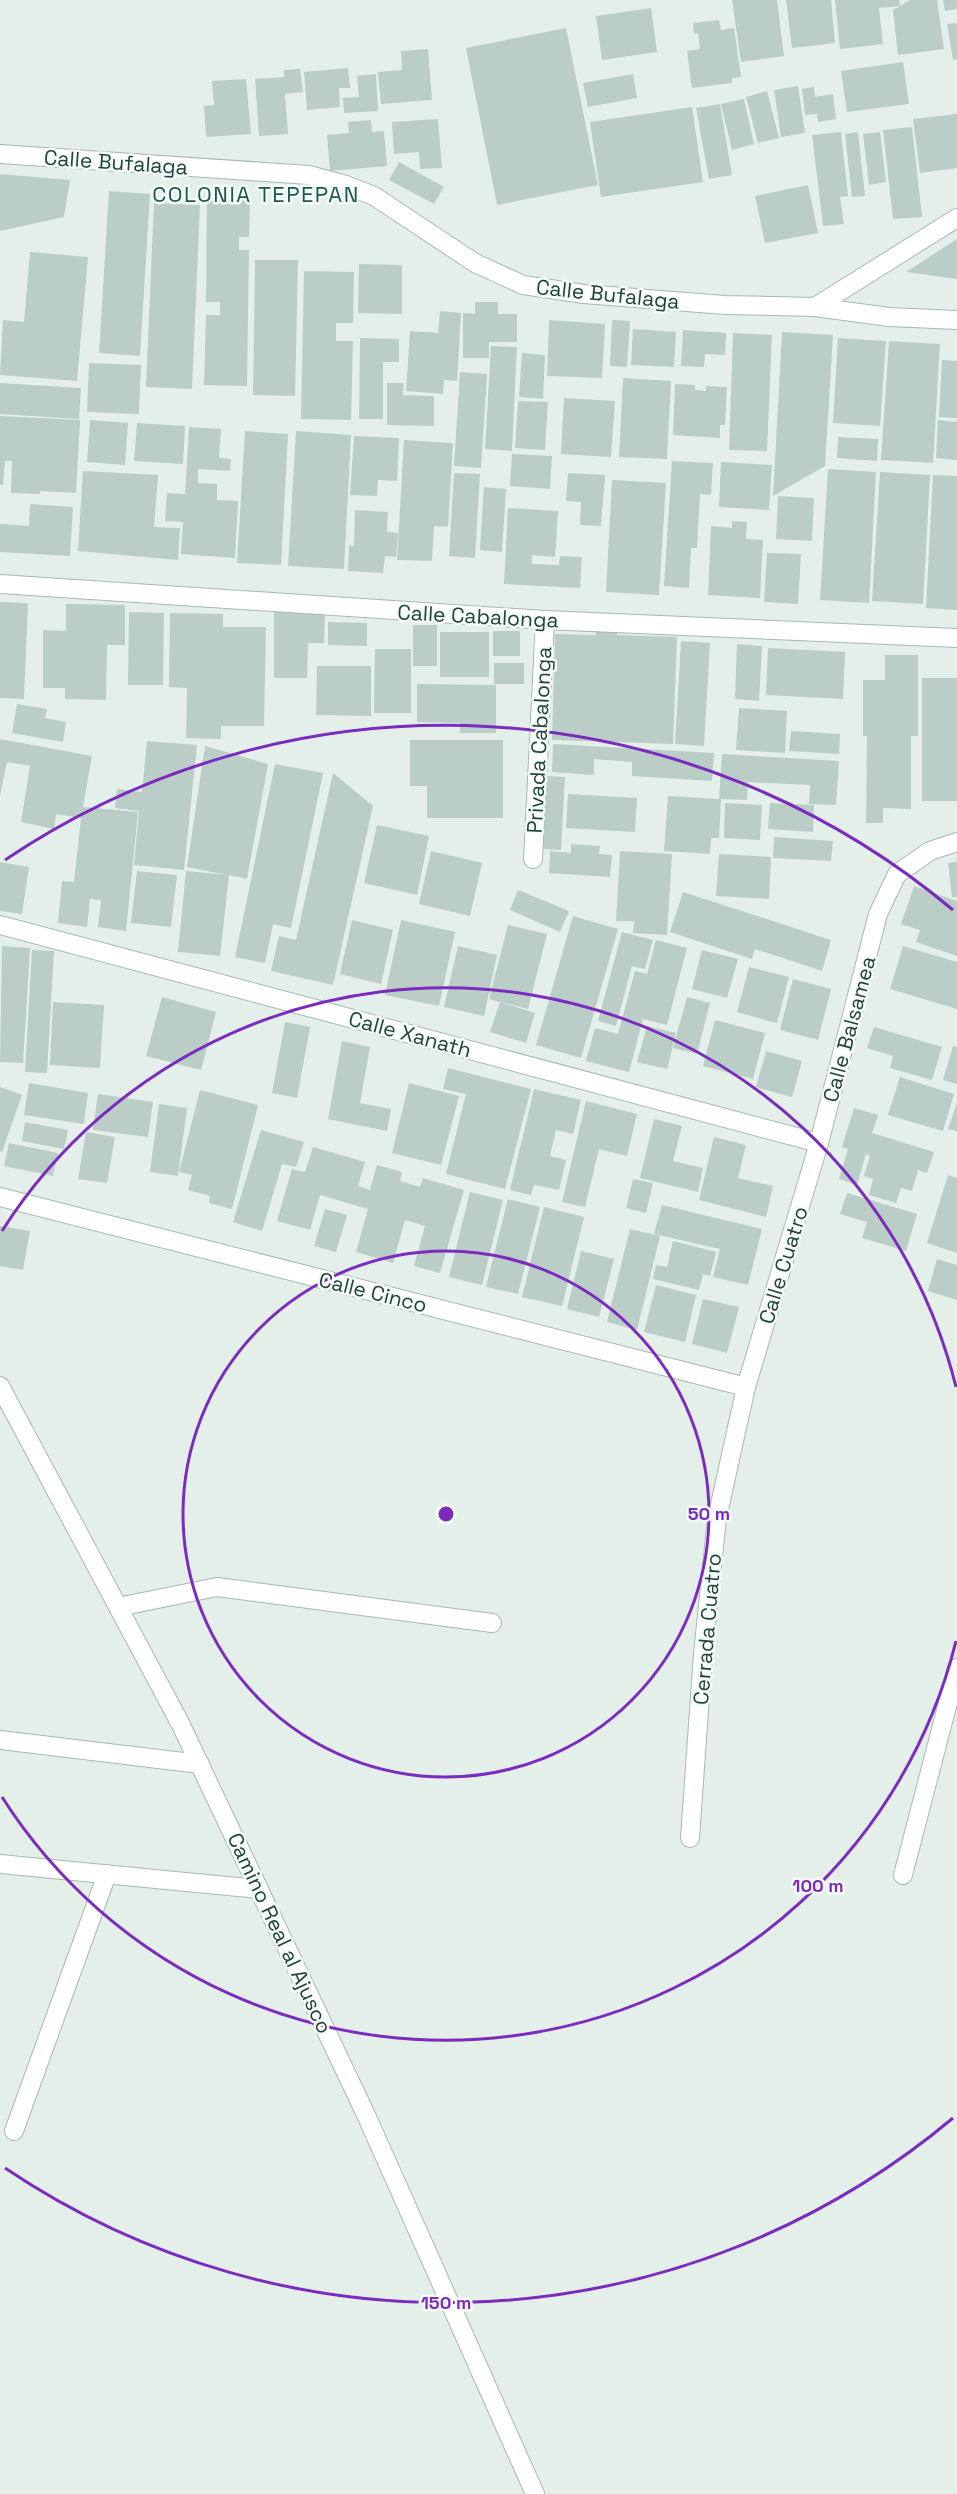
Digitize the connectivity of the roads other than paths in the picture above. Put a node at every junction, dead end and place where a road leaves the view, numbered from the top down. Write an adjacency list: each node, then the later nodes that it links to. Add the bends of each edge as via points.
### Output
1 (0, 154): 3 (street, Calle Bufalaga, via 309,175 374,196 475,263 523,285 725,305)
2 (957, 218): 3 (street)
3 (815, 307): 4 (street, Calle Bufalaga, via 889,317)
4 (957, 320)
5 (0, 584): 6 (street, Calle Cabalonga)
6 (545, 620): 7 (street, Calle Cabalonga); 9 (street, Privada Cabalonga)
7 (957, 638)
8 (957, 842): 11 (street, Calle Balsamea, via 930,851 897,874 879,914)
9 (533, 859)
10 (0, 925): 11 (street, Calle Xanath)
11 (819, 1143): 13 (street, Calle Cuatro)
12 (0, 1197): 13 (street, Calle Cinco)
13 (746, 1387): 20 (street, Cerrada Cuatro, via 717,1518)
14 (1, 1396): 15 (street, Camino Real al Ajusco)
15 (118, 1607): 16 (street, via 217,1587); 19 (street, Camino Real al Ajusco)
16 (492, 1623)
17 (957, 1668): 23 (street)
18 (0, 1740): 19 (street)
19 (200, 1764): 24 (street, Camino Real al Ajusco)
20 (690, 1838)
21 (0, 1864): 22 (street)
22 (107, 1874): 24 (street); 25 (street)
23 (903, 1875)
24 (260, 1889): 26 (street, Camino Real al Ajusco, via 367,2117)
25 (14, 2131)
26 (535, 2494)

